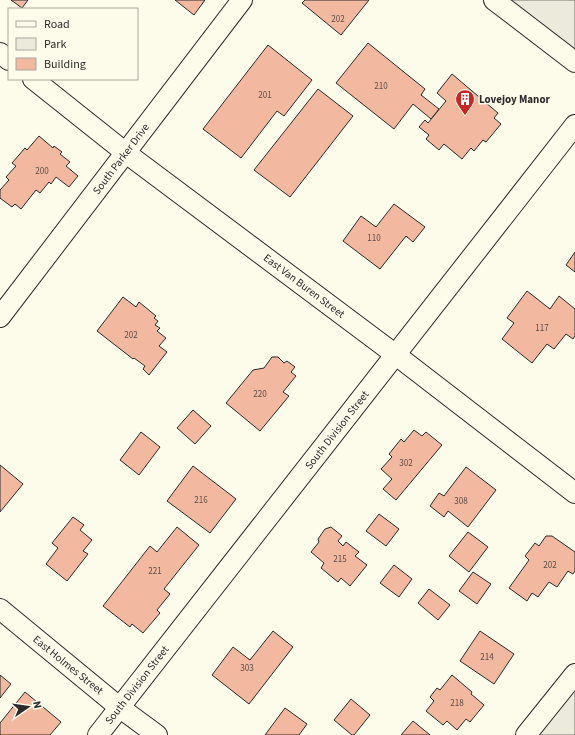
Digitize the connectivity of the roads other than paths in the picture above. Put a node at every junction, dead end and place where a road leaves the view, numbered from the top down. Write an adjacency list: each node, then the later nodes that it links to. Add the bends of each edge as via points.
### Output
1 (242, 0): 8 (street, South Parker Drive)
2 (494, 0): 5 (street)
3 (0, 53): 4 (street)
4 (8, 59)
5 (575, 62)
6 (33, 80): 8 (street, East Van Buren Street)
7 (575, 125): 10 (street, South Division Street)
8 (126, 153): 9 (street, South Parker Drive); 10 (street, East Van Buren Street)
9 (0, 317)
10 (396, 355): 11 (street, East Van Buren Street); 14 (street, South Division Street)
11 (575, 493)
12 (0, 609): 14 (street, East Holmes Street)
13 (575, 674): 17 (street)
14 (120, 707): 15 (street, South Division Street); 16 (street, East Holmes Street)
15 (98, 735)
16 (156, 735)
17 (526, 735)

